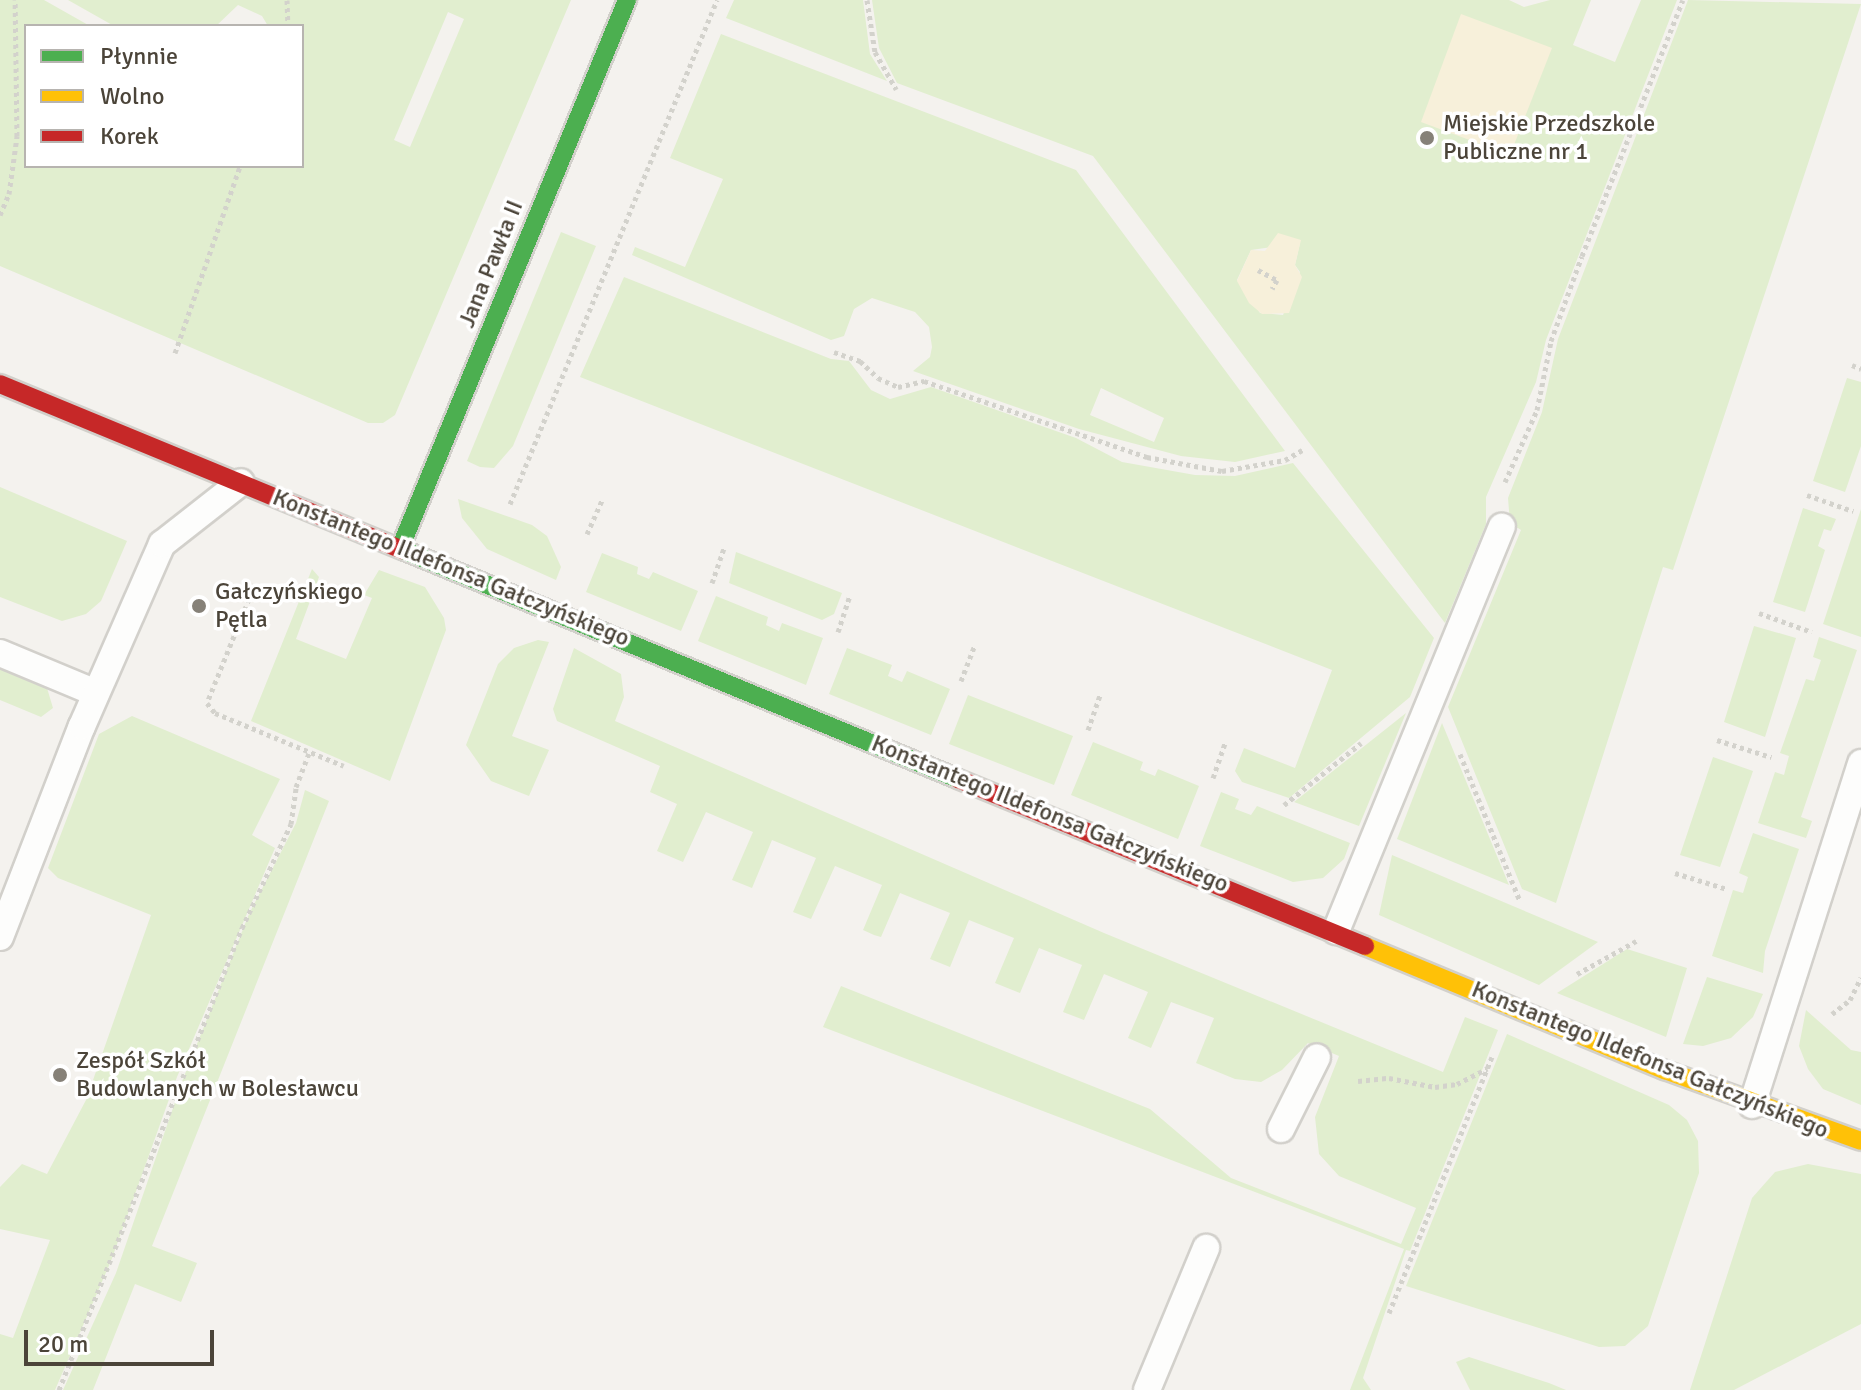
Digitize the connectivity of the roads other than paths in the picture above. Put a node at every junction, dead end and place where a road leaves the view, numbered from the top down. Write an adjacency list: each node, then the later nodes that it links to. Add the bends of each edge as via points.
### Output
1 (627, 0): 5 (street, Jana Pawła II)
2 (0, 384): 3 (street, Konstantego Ildefonsa Gałczyńskiego)
3 (241, 482): 5 (street, Konstantego Ildefonsa Gałczyńskiego); 7 (lane, Konstantego Ildefonsa Gałczyńskiego, via 162,544)
4 (1502, 527): 9 (lane)
5 (401, 546): 9 (street, Konstantego Ildefonsa Gałczyńskiego)
6 (0, 653): 7 (lane)
7 (96, 693): 10 (lane, Konstantego Ildefonsa Gałczyńskiego)
8 (1861, 763): 12 (lane)
9 (1336, 931): 12 (street, Konstantego Ildefonsa Gałczyńskiego)
10 (0, 937)
11 (1317, 1057): 13 (lane)
12 (1752, 1105): 14 (street, Konstantego Ildefonsa Gałczyńskiego)
13 (1286, 1121)
14 (1861, 1141)
15 (1206, 1248): 16 (lane)
16 (1147, 1390)

